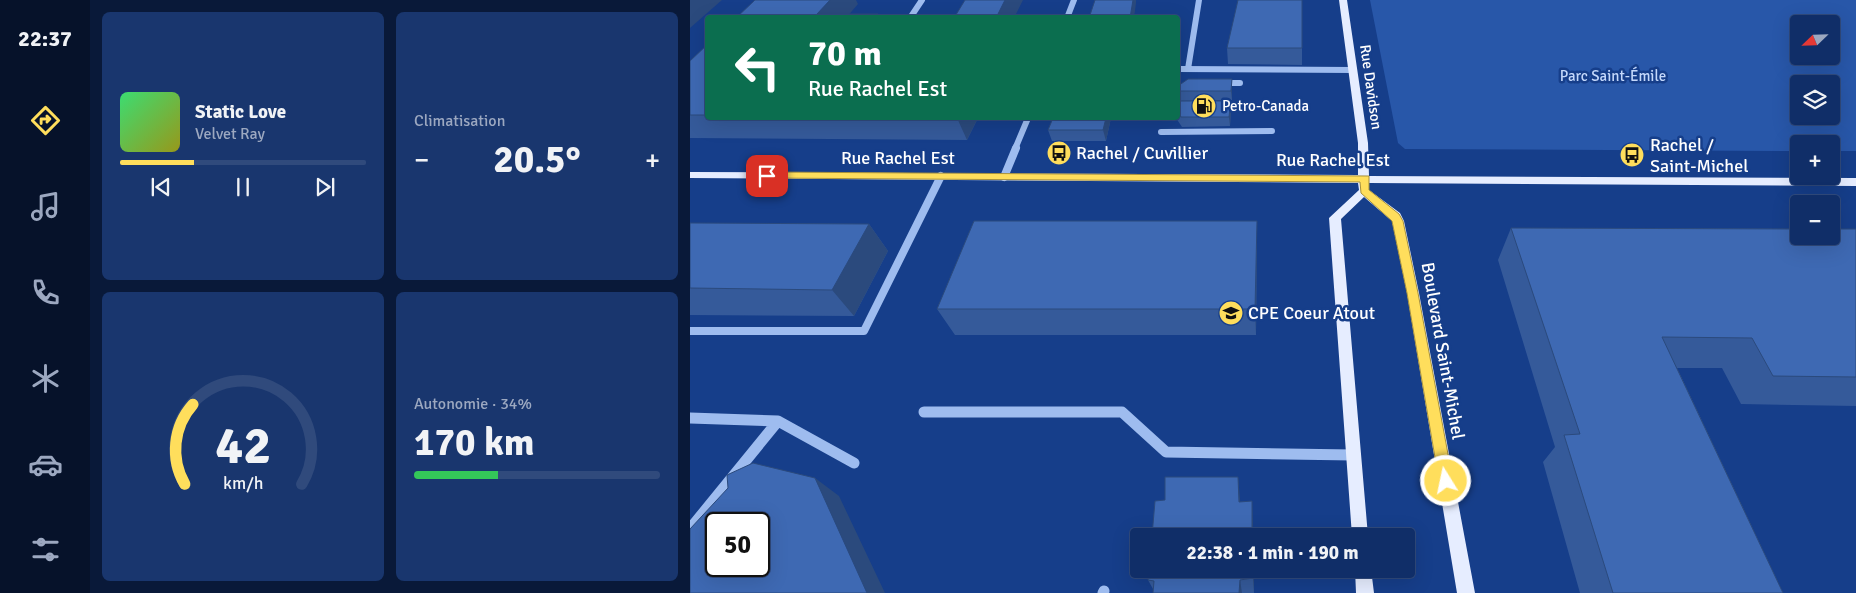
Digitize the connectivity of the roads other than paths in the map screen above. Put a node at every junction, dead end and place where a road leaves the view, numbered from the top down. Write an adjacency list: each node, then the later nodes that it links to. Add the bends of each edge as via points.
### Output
1 (922, 0): 5 (street)
2 (1074, 0): 6 (street)
3 (1199, 0): 8 (street)
4 (1343, 0): 9 (main road, Rue Davidson)
5 (912, 15)
6 (1069, 15)
7 (1180, 69): 8 (street)
8 (1188, 69): 9 (street)
9 (1353, 70): 21 (main road, Rue Davidson, via 1364,143)
10 (1213, 83): 11 (street)
11 (1240, 83)
12 (1239, 105): 13 (street)
13 (1213, 106)
14 (1027, 120): 19 (street)
15 (1272, 130): 16 (street)
16 (1161, 132)
17 (690, 175): 18 (main road, Rue Rachel Est)
18 (940, 176): 19 (main road, Rue Rachel Est); 22 (street, via 864,331)
19 (1004, 176): 21 (main road, Rue Rachel Est)
20 (1856, 182): 21 (main road, Rue Rachel Est)
21 (1365, 185): 26 (main road, via 1335,218); 32 (main road, Boulevard Saint-Michel, via 1396,216 1399,228)
22 (690, 331)
23 (924, 412): 26 (street, via 1122,412 1166,452)
24 (690, 418): 25 (street)
25 (778, 421): 27 (street); 29 (street)
26 (1353, 455): 28 (main road)
27 (854, 463)
28 (1359, 528)
29 (690, 529)
30 (1364, 578): 31 (main road)
31 (1365, 593)
32 (1466, 593)

